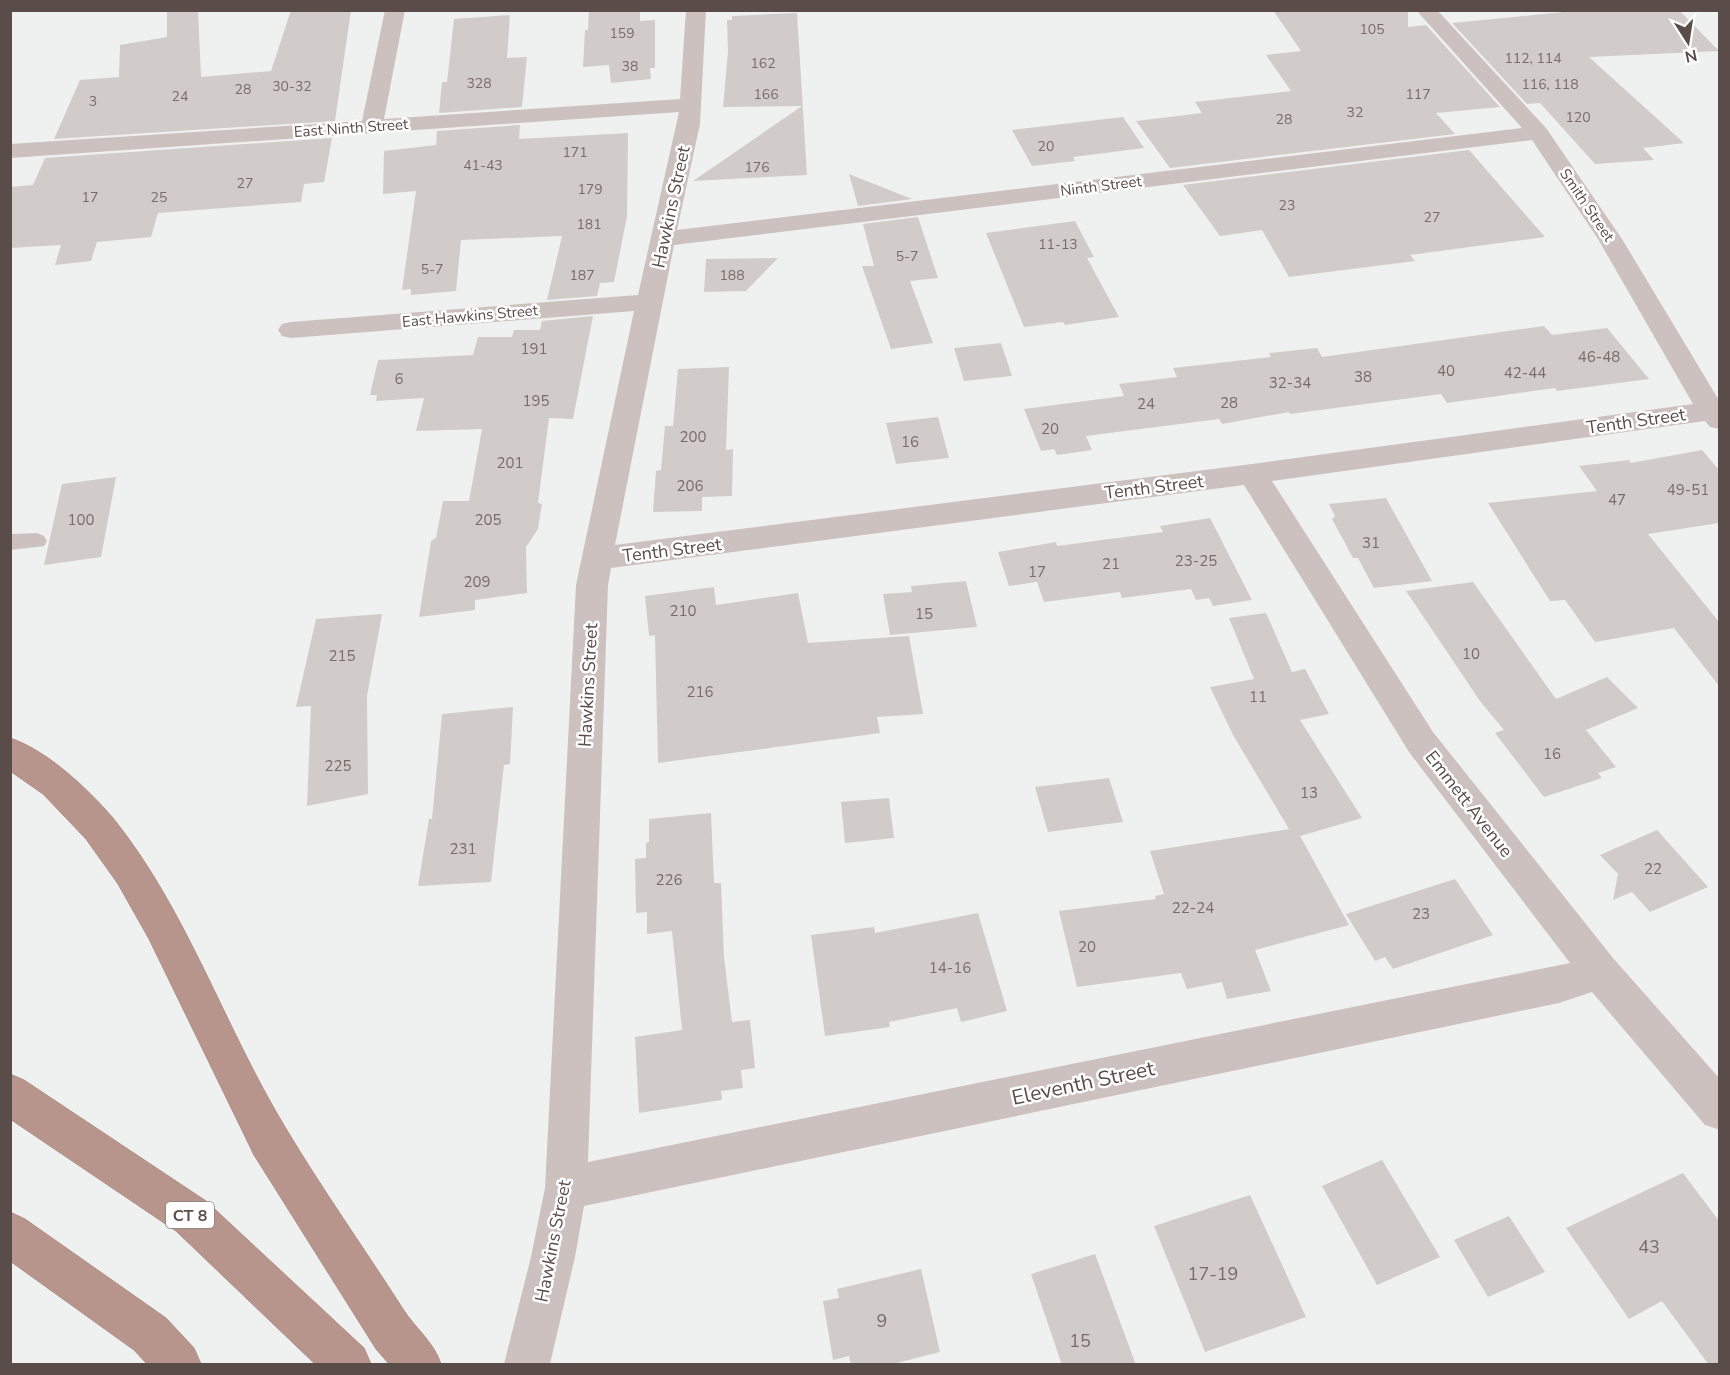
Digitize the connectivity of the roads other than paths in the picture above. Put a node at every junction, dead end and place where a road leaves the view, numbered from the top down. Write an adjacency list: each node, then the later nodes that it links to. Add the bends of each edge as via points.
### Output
1 (395, 10): 5 (street)
2 (696, 10): 4 (street, Hawkins Street)
3 (1426, 10): 6 (street, Smith Street)
4 (691, 105): 5 (street, East Ninth Street); 8 (street, Hawkins Street)
5 (372, 126): 7 (street, East Ninth Street)
6 (1538, 133): 8 (street, Ninth Street); 11 (street, Smith Street, via 1611,239)
7 (10, 151)
8 (664, 239): 9 (street, Hawkins Street)
9 (649, 302): 10 (street, East Hawkins Street); 15 (street, Hawkins Street)
10 (291, 330)
11 (1715, 416): 12 (street, Tenth Street)
12 (1252, 474): 15 (street, Tenth Street); 17 (street, Emmett Avenue, via 1421,742)
13 (10, 542): 14 (lane)
14 (37, 542)
15 (596, 559): 20 (street, Hawkins Street)
16 (10, 752): 24 (highway, via 55,783 99,828 131,872 269,1140 392,1333)
17 (1599, 971): 19 (street, Emmett Avenue); 20 (street, Eleventh Street, via 1559,986)
18 (10, 1094): 23 (highway, CT 8, via 190,1216)
19 (1719, 1110)
20 (566, 1188): 25 (street, Hawkins Street)
21 (10, 1234): 22 (highway, via 150,1334)
22 (178, 1365)
23 (348, 1365)
24 (418, 1365)
25 (527, 1365)

